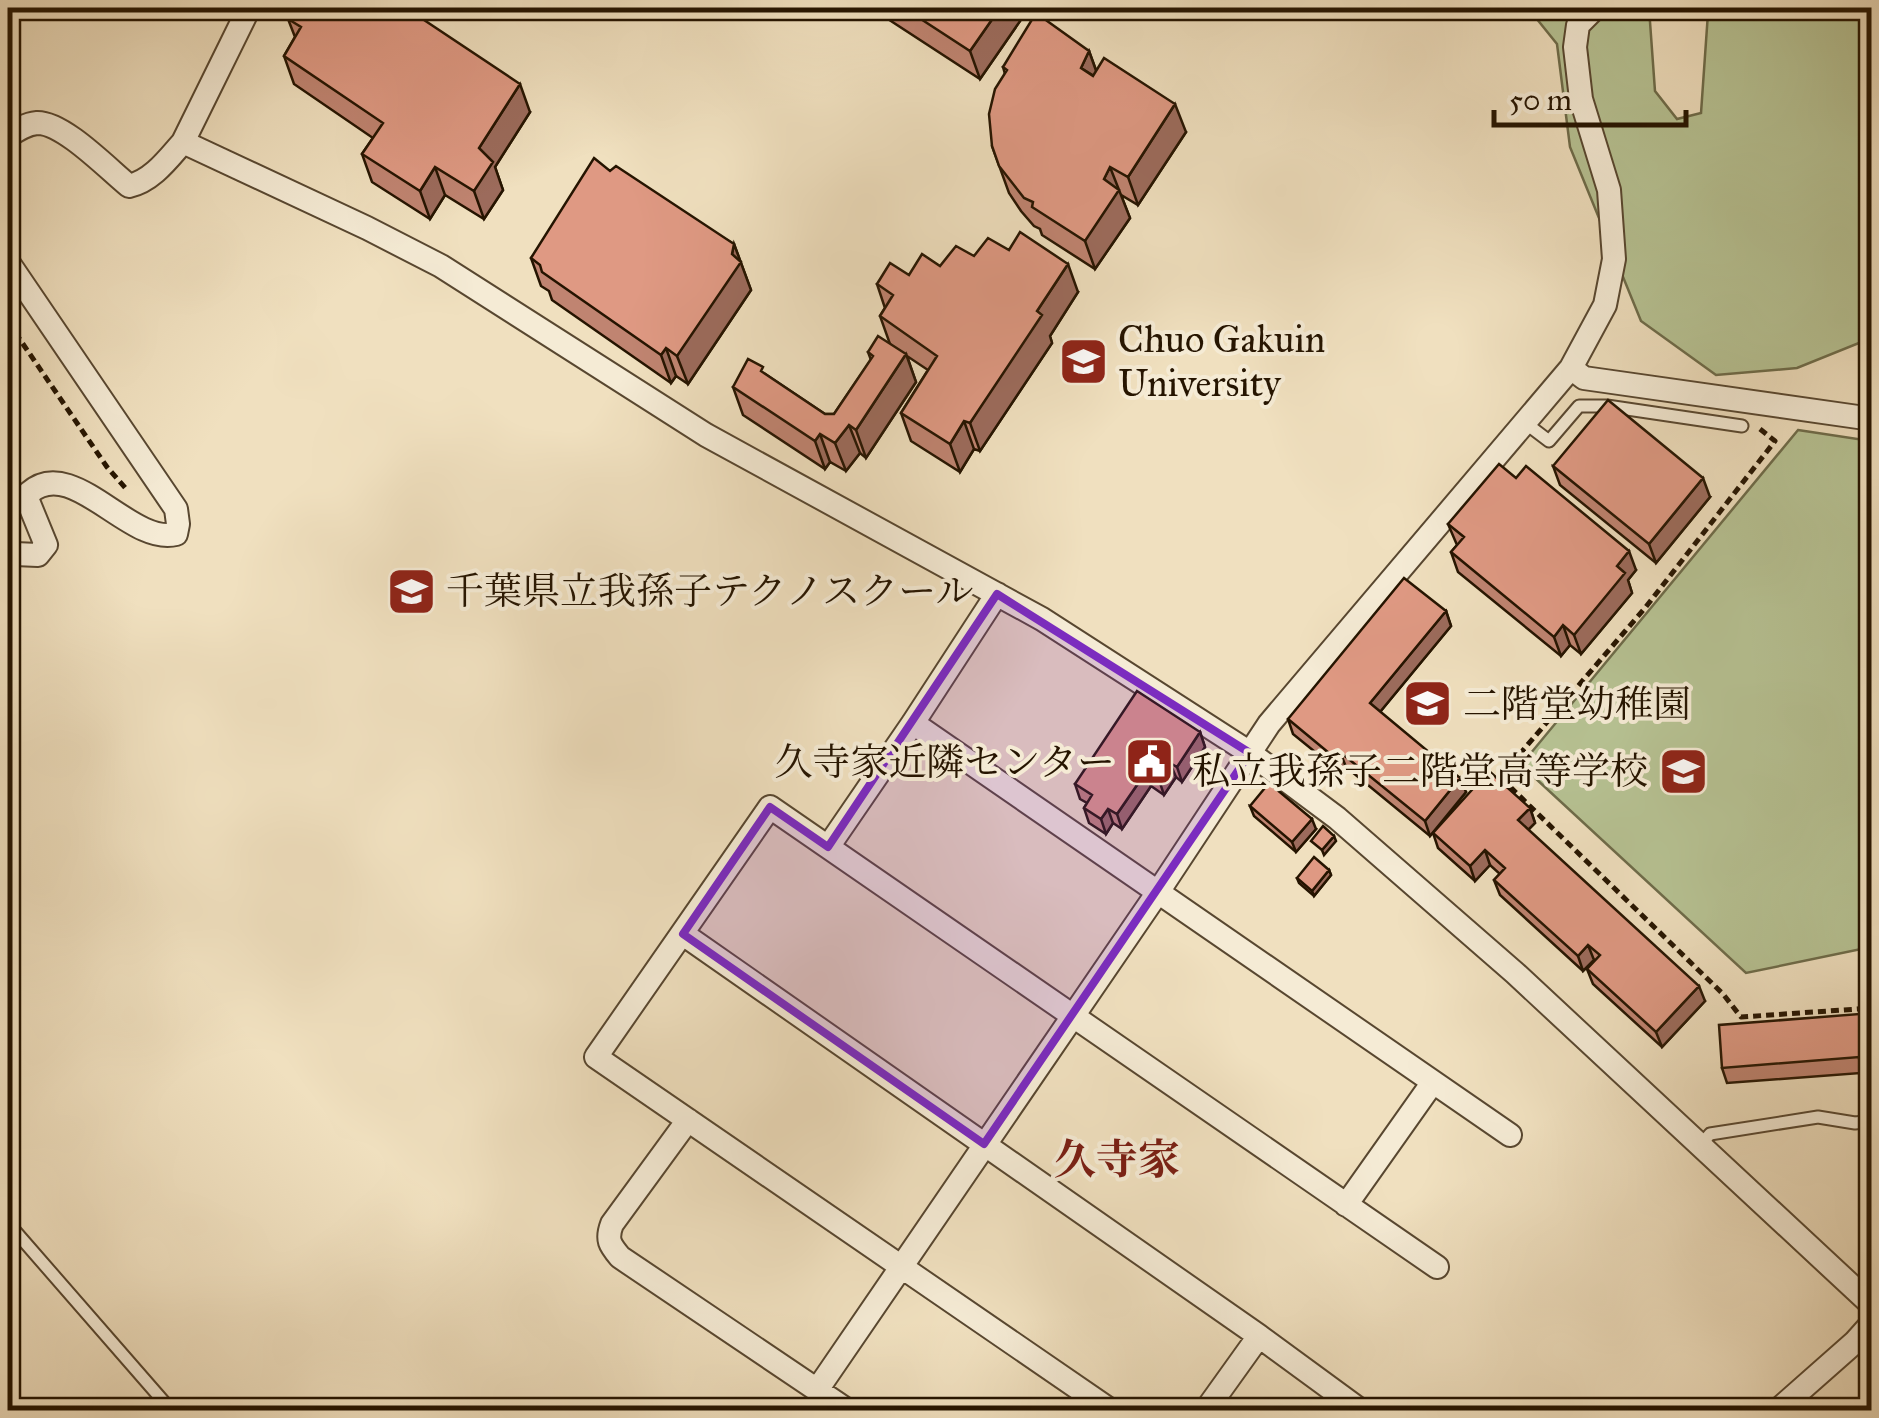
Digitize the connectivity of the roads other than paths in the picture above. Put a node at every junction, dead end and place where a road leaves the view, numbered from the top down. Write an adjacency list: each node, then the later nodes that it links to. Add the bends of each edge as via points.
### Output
1 (249, 8): 5 (street)
2 (1595, 8): 3 (street)
3 (1573, 16): 7 (street, via 1577,74 1608,190 1614,259 1606,305)
4 (8, 136): 5 (street, via 40,122 59,129 129,186 156,172)
5 (183, 142): 12 (street, via 441,266 706,436)
6 (8, 262): 11 (street, via 176,509 178,524 172,536 152,533 85,494 47,483 36,486 28,501 46,544 38,555)
7 (1571, 368): 8 (street, via 1584,378); 9 (street)
8 (1872, 419)
9 (1524, 422): 10 (lane, via 1549,441 1579,406); 14 (street)
10 (1742, 426)
11 (8, 551)
12 (997, 594): 13 (street); 14 (street)
13 (913, 724): 15 (street); 16 (street)
14 (1250, 754): 16 (street); 24 (street, via 1337,818 1500,960)
15 (828, 847): 17 (street, via 770,807); 18 (street)
16 (1158, 892): 18 (street); 19 (street)
17 (684, 934): 20 (street, via 596,1057); 23 (street)
18 (1072, 1016): 23 (street); 25 (street)
19 (1433, 1082): 22 (street); 25 (street)
20 (688, 1120): 27 (street); 32 (street, via 612,1224 608,1244)
21 (1872, 1121): 24 (lane, via 1818,1117 1710,1134)
22 (1510, 1135)
23 (984, 1144): 27 (street); 31 (street)
24 (1699, 1147): 29 (street)
25 (1346, 1204): 28 (street)
26 (8, 1223): 33 (lane)
27 (901, 1266): 32 (street); 35 (street)
28 (1436, 1267)
29 (1872, 1305)
30 (1872, 1323): 38 (street)
31 (1259, 1336): 36 (street); 37 (street)
32 (817, 1390): 34 (street)
33 (170, 1410)
34 (847, 1410)
35 (1110, 1410)
36 (1206, 1410)
37 (1360, 1410)
38 (1778, 1410)

